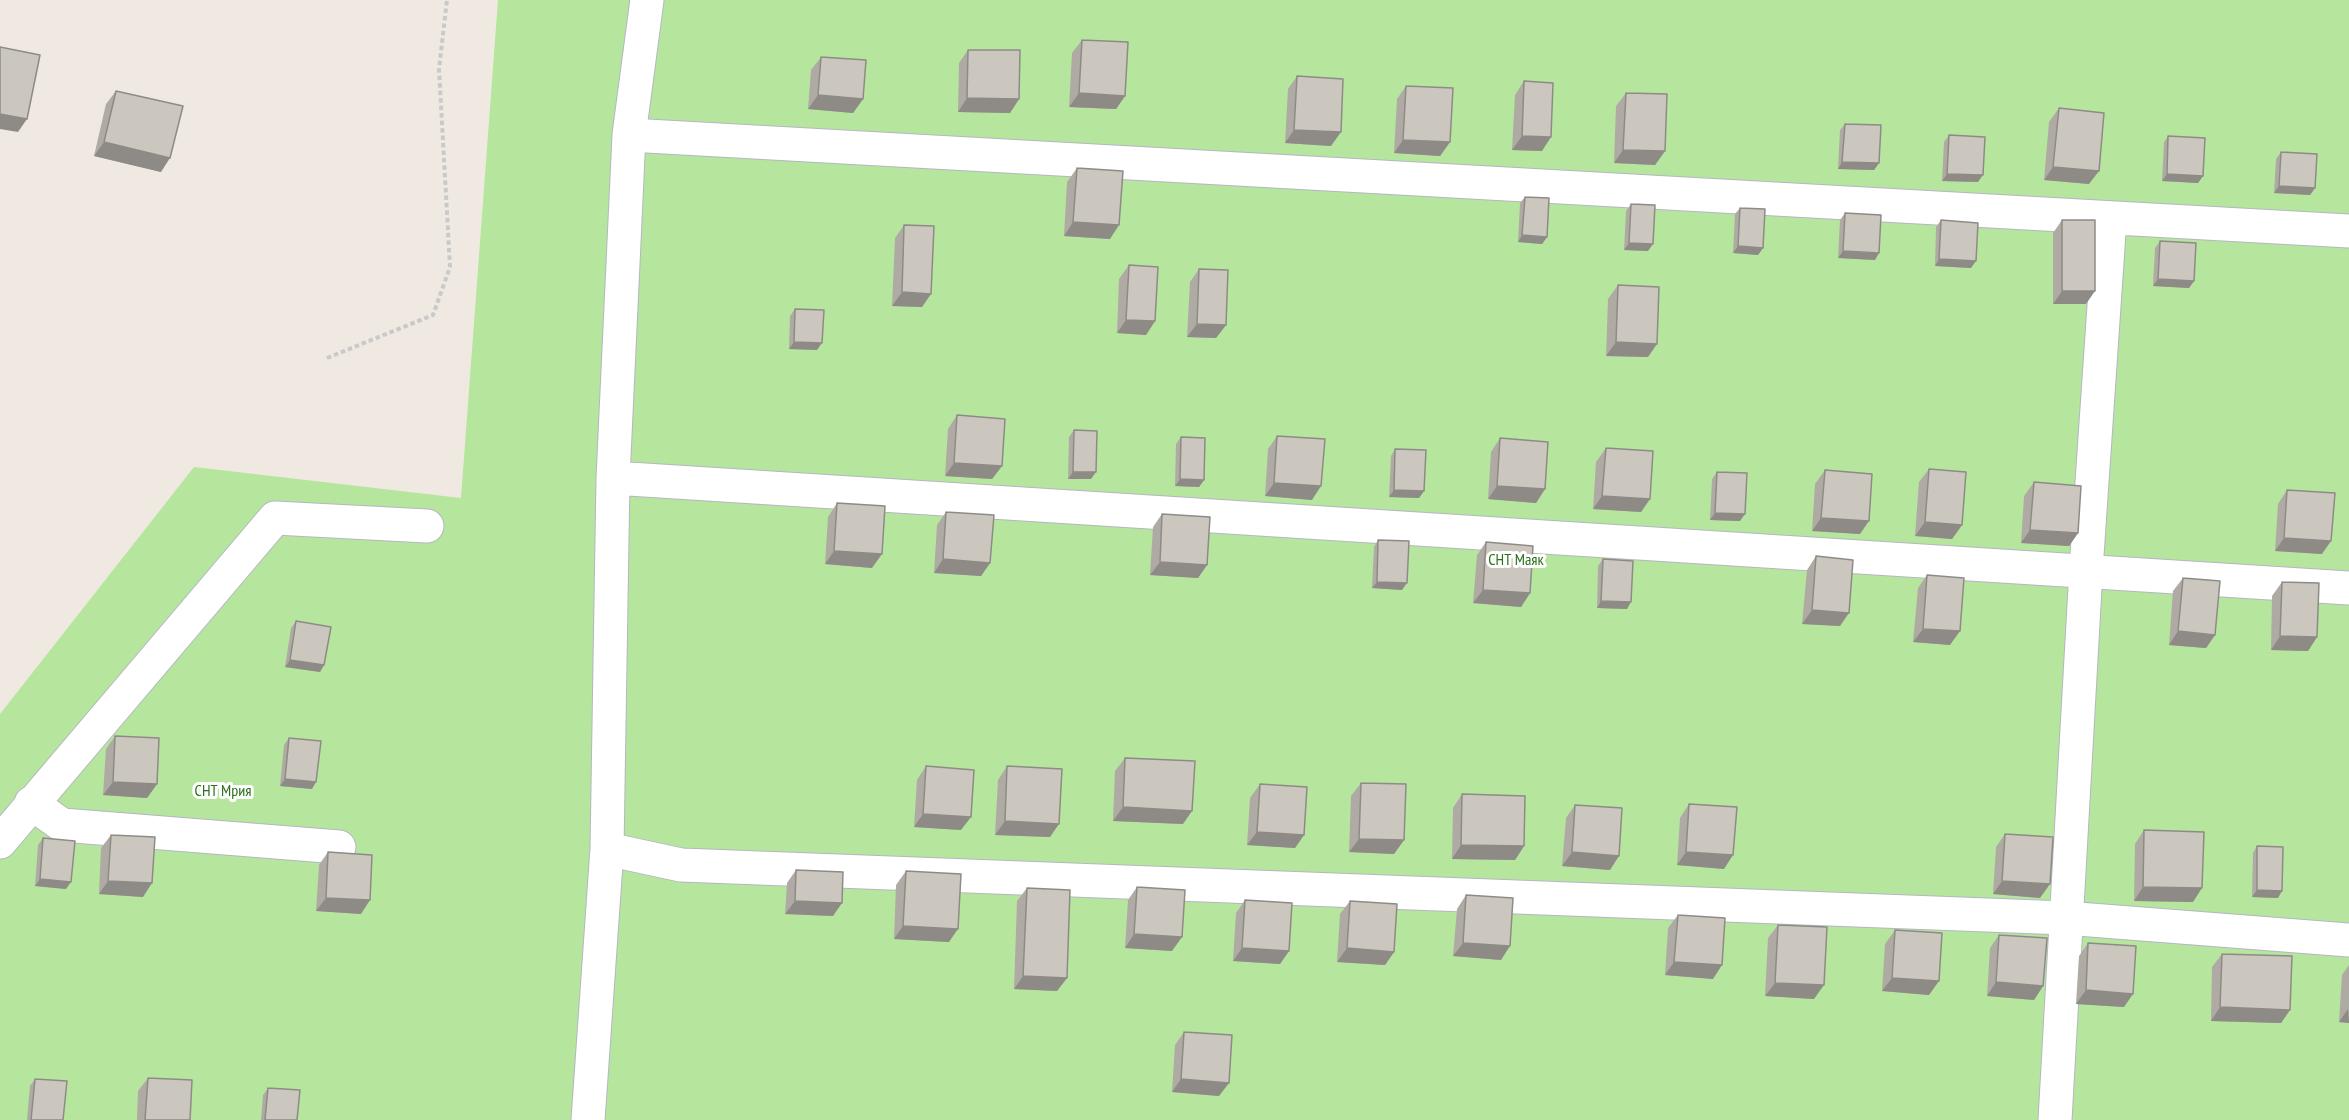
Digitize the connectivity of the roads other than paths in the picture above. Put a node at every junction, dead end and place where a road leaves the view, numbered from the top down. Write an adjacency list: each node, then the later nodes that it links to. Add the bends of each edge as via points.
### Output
1 (647, 0): 2 (street)
2 (629, 135): 3 (street); 5 (street)
3 (2110, 218): 4 (street); 7 (street)
4 (2349, 231)
5 (613, 478): 7 (street); 12 (street)
6 (427, 526): 9 (street, via 275,518)
7 (2086, 570): 8 (street); 13 (street)
8 (2349, 588)
9 (31, 803): 10 (street); 11 (street, via 62,825)
10 (0, 842)
11 (339, 847)
12 (607, 849): 13 (street, via 681,865); 15 (street)
13 (2066, 918): 14 (street); 16 (street)
14 (2349, 940)
15 (588, 1120)
16 (2055, 1120)

